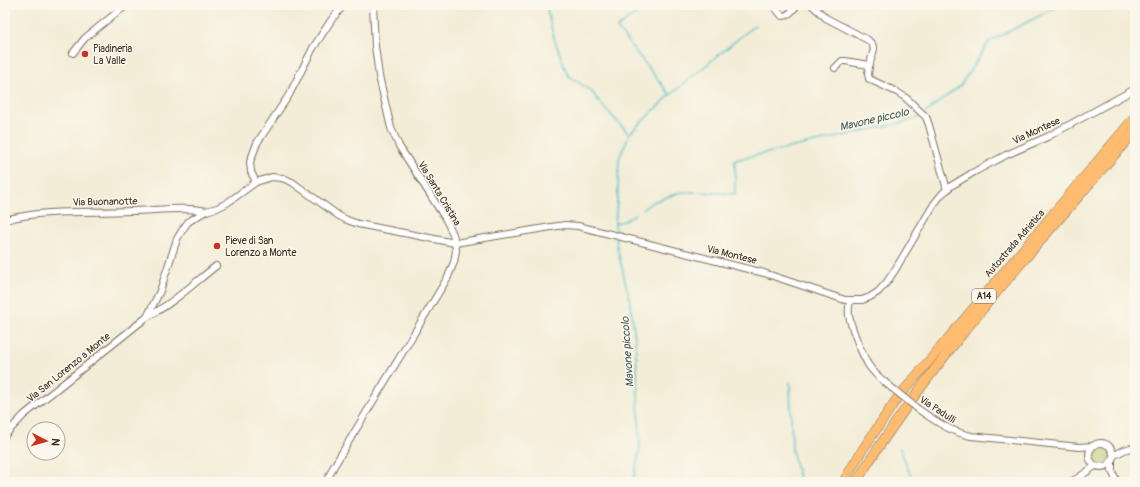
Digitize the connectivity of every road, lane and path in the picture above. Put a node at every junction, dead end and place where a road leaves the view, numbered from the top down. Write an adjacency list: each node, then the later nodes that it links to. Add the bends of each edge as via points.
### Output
1 (126, 5): 7 (street, via 85,38)
2 (344, 5): 13 (street, via 324,30 288,95 257,143 250,162)
3 (373, 5): 17 (street, Via Santa Cristina, via 379,76 391,128 399,146 445,218)
4 (773, 5): 5 (street, via 782,16 786,16)
5 (796, 5)
6 (812, 5): 8 (street, via 826,18 872,44 874,52)
7 (73, 53)
8 (869, 65): 9 (street, via 842,61); 14 (street, via 869,79 906,98 926,117)
9 (835, 68)
10 (1135, 89): 14 (street, Via Montese, via 1047,137 974,172)
11 (1135, 117): 34 (highway, Autostrada Adriatica / A14, via 901,394)
12 (1135, 132): 35 (highway, Autostrada Adriatica / A14, via 970,324 878,446)
13 (256, 182): 15 (street, Via San Lorenzo a Monte, via 227,203); 17 (street, Via San Lorenzo a Monte, via 272,177 282,178 292,182 328,210 347,220)
14 (947, 190): 19 (street, Via Montese, via 934,204 887,282 870,297)
15 (206, 211): 16 (street, Via Buonanotte, via 170,209 70,212); 20 (street, Via San Lorenzo a Monte, via 188,222 183,229 160,291)
16 (5, 220)
17 (455, 243): 19 (street, Via Montese, via 565,225 578,226 764,273); 33 (street, Via Santa Cristina, via 454,262 448,278)
18 (216, 266): 20 (street, Via San Lorenzo a Monte, via 168,304)
19 (850, 301): 23 (street, Via Padulli, bridge, via 849,318 868,366 878,377 938,423 964,435)
20 (146, 317): 21 (street, Via San Lorenzo a Monte, via 24,416)
21 (5, 435)
22 (1093, 446): 23 (street, Via Padulli); 24 (street, via 1104,443); 27 (street, via 1089,451)
23 (1079, 447): 27 (street)
24 (1110, 447): 26 (street); 28 (street)
25 (1135, 447): 26 (street)
26 (1124, 450): 28 (street)
27 (1089, 457): 29 (street); 32 (street)
28 (1113, 459): 30 (street); 31 (street)
29 (1095, 466): 30 (street); 32 (street)
30 (1104, 467): 31 (street)
31 (1112, 471): 37 (street)
32 (1084, 473): 36 (street)
33 (326, 482)
34 (843, 482)
35 (856, 482)
36 (1070, 482)
37 (1117, 482)

